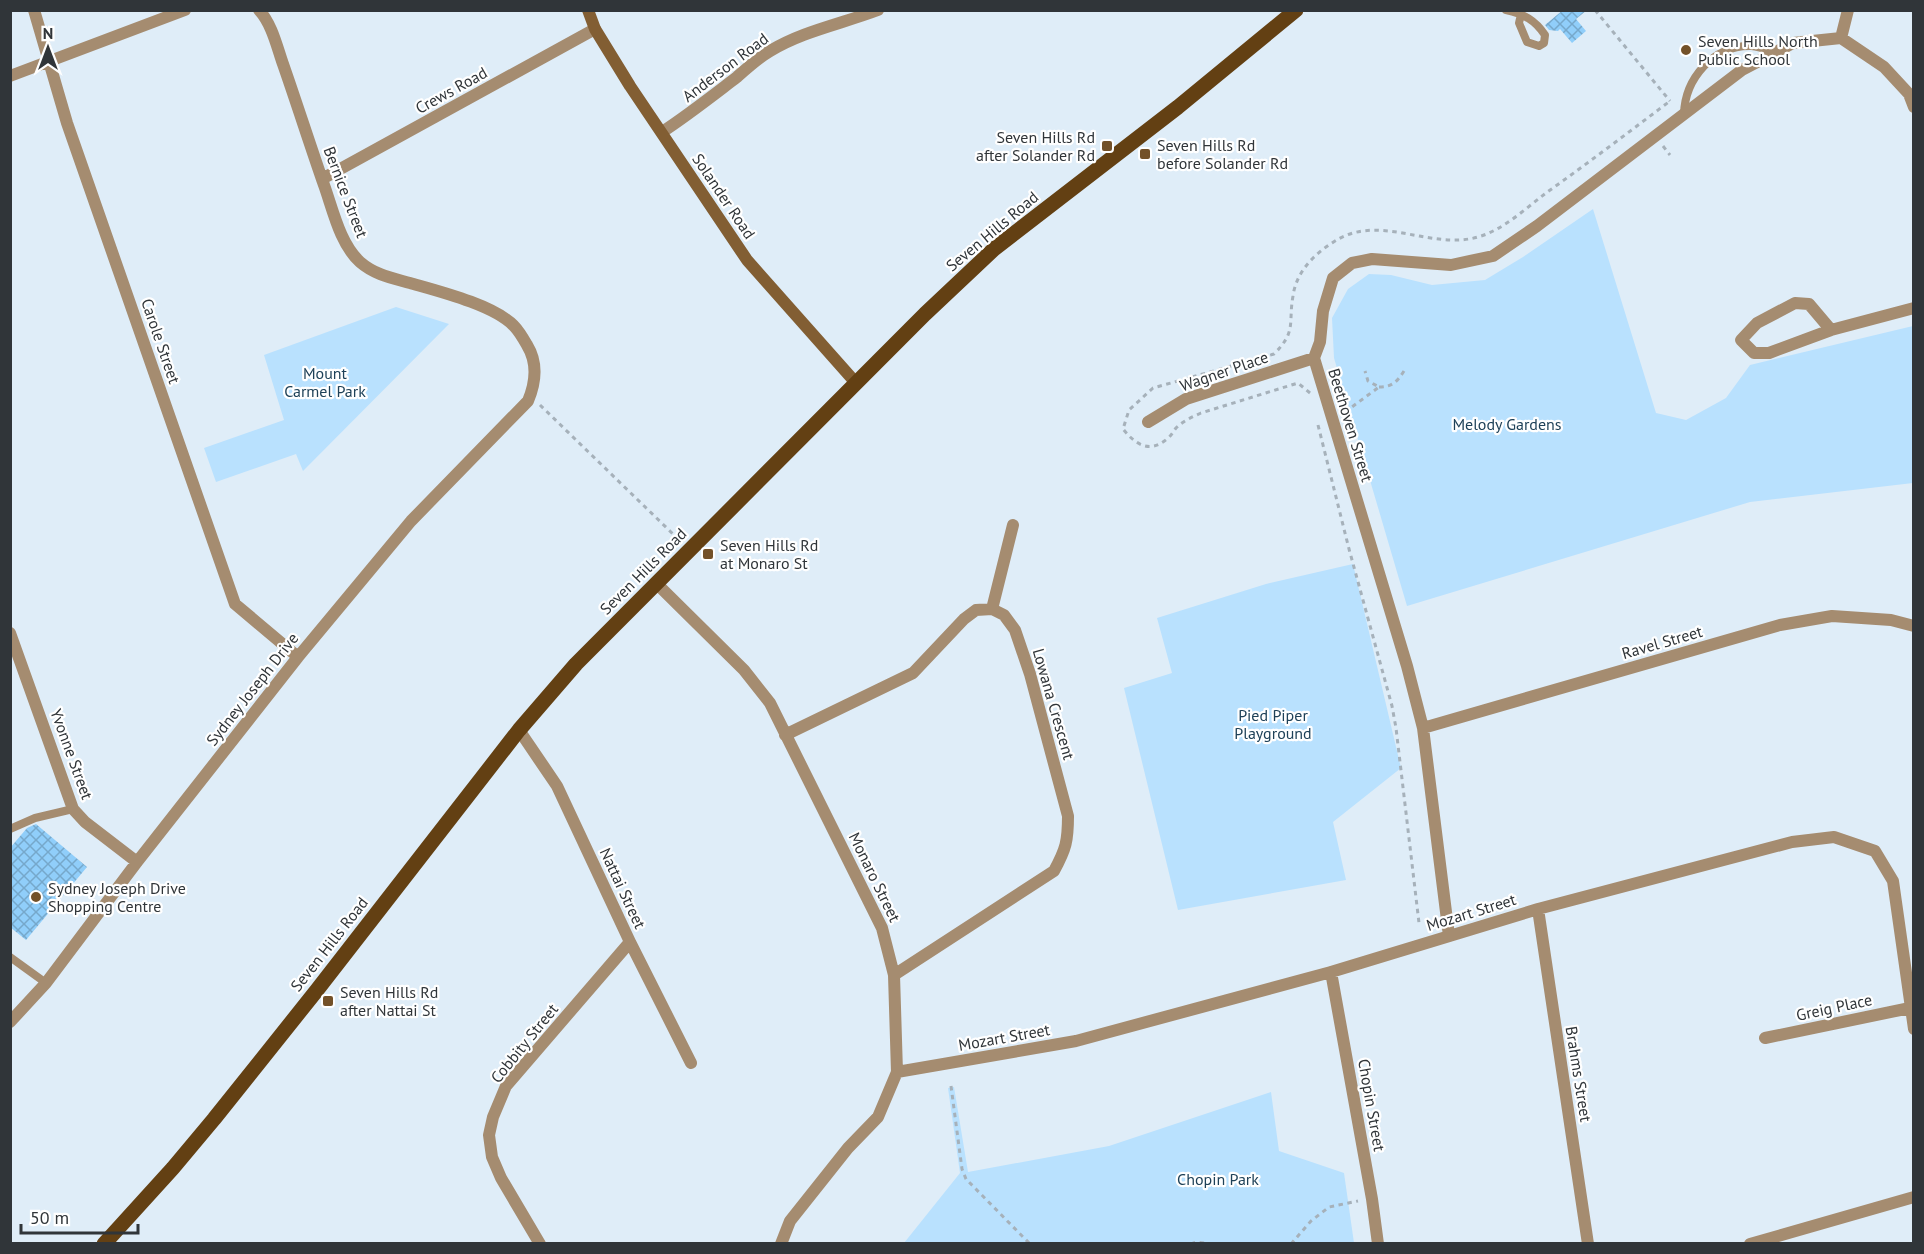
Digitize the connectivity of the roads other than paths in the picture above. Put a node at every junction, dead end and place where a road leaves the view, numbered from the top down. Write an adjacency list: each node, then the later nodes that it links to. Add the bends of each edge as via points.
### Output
1 (34, 10): 14 (street, Carole Street)
2 (185, 10): 14 (street)
3 (259, 10): 19 (street, Bernice Street, via 278,49)
4 (588, 10): 11 (street, Solander Road)
5 (878, 10): 10 (street, Anderson Road)
6 (1296, 10): 23 (main road, Seven Hills Road, via 994,249)
7 (1506, 10): 9 (lane)
8 (1848, 10): 12 (street)
9 (1521, 14)
10 (851, 15): 18 (street, Anderson Road, via 768,52)
11 (596, 29): 18 (street, Solander Road); 19 (street, Crews Road)
12 (1841, 38): 13 (street, Beethoven Street, via 1792,43); 16 (street, via 1884,67 1909,94)
13 (1774, 53): 17 (street, Beethoven Street, via 1742,70); 17 (lane, via 1752,46 1733,48 1714,57 1689,87)
14 (50, 60): 15 (street); 31 (street, Carole Street, via 68,123 235,604)
15 (10, 76)
16 (1914, 107)
17 (1683, 115): 22 (street, Beethoven Street, via 1538,226 1492,256 1452,265 1372,259 1352,264 1333,278)
18 (662, 132): 23 (street, Solander Road, via 747,260)
19 (322, 179): 24 (street, Bernice Street, via 348,247 370,270 467,301 499,314 514,326 534,363)
20 (1914, 308): 21 (street)
21 (1831, 330): 21 (street, via 1769,353 1754,353 1741,340 1757,323 1795,303 1809,304)
22 (1314, 358): 25 (street, Wagner Place, via 1186,399); 32 (street, Beethoven Street)
23 (856, 382): 27 (main road, Seven Hills Road)
24 (532, 392): 31 (street, Sydney Joseph Drive, via 528,401 411,521)
25 (1148, 422)
26 (1013, 525): 28 (street)
27 (656, 584): 33 (main road, Seven Hills Road, via 576,664); 34 (street, Monaro Street, via 744,670 770,703)
28 (992, 609): 34 (street, via 976,610 964,619 913,673); 43 (street, Lowana Crescent, via 1004,615 1015,630 1030,674 1068,816 1064,852 1054,871)
29 (1914, 626): 32 (street, Ravel Street, via 1891,620 1832,616 1780,625)
30 (10, 633): 35 (street, Yvonne Street)
31 (298, 657): 37 (street, Sydney Joseph Drive)
32 (1423, 728): 39 (street, Beethoven Street)
33 (519, 730): 40 (street, Nattai Street, via 557,786); 52 (main road, Seven Hills Road, via 214,1119)
34 (785, 735): 43 (street, Monaro Street, via 882,928)
35 (73, 809): 36 (lane); 37 (street, Yvonne Street)
36 (10, 829)
37 (137, 862): 44 (street, Sydney Joseph Drive)
38 (1538, 909): 39 (street, Mozart Street); 45 (street, Mozart Street, via 1792,842 1834,837 1875,851 1893,881); 56 (street, Brahms Street)
39 (1449, 936): 42 (street, Mozart Street)
40 (630, 942): 49 (street, Nattai Street); 53 (street, Cobbity Street, via 506,1086 493,1117 489,1134 492,1157)
41 (10, 957): 44 (lane)
42 (1331, 972): 50 (street, Mozart Street, via 1076,1041); 55 (street, Chopin Street)
43 (894, 975): 50 (street, Monaro Street)
44 (46, 983): 46 (street, Sydney Joseph Drive)
45 (1910, 1008): 47 (street, Mozart Street); 48 (street, Greig Place)
46 (10, 1022)
47 (1914, 1029)
48 (1765, 1038)
49 (691, 1062)
50 (897, 1072): 54 (street, Monaro Street, via 878,1117 790,1221)
51 (1914, 1197): 57 (street)
52 (104, 1244)
53 (540, 1244)
54 (782, 1244)
55 (1378, 1244)
56 (1588, 1244)
57 (1750, 1244)

